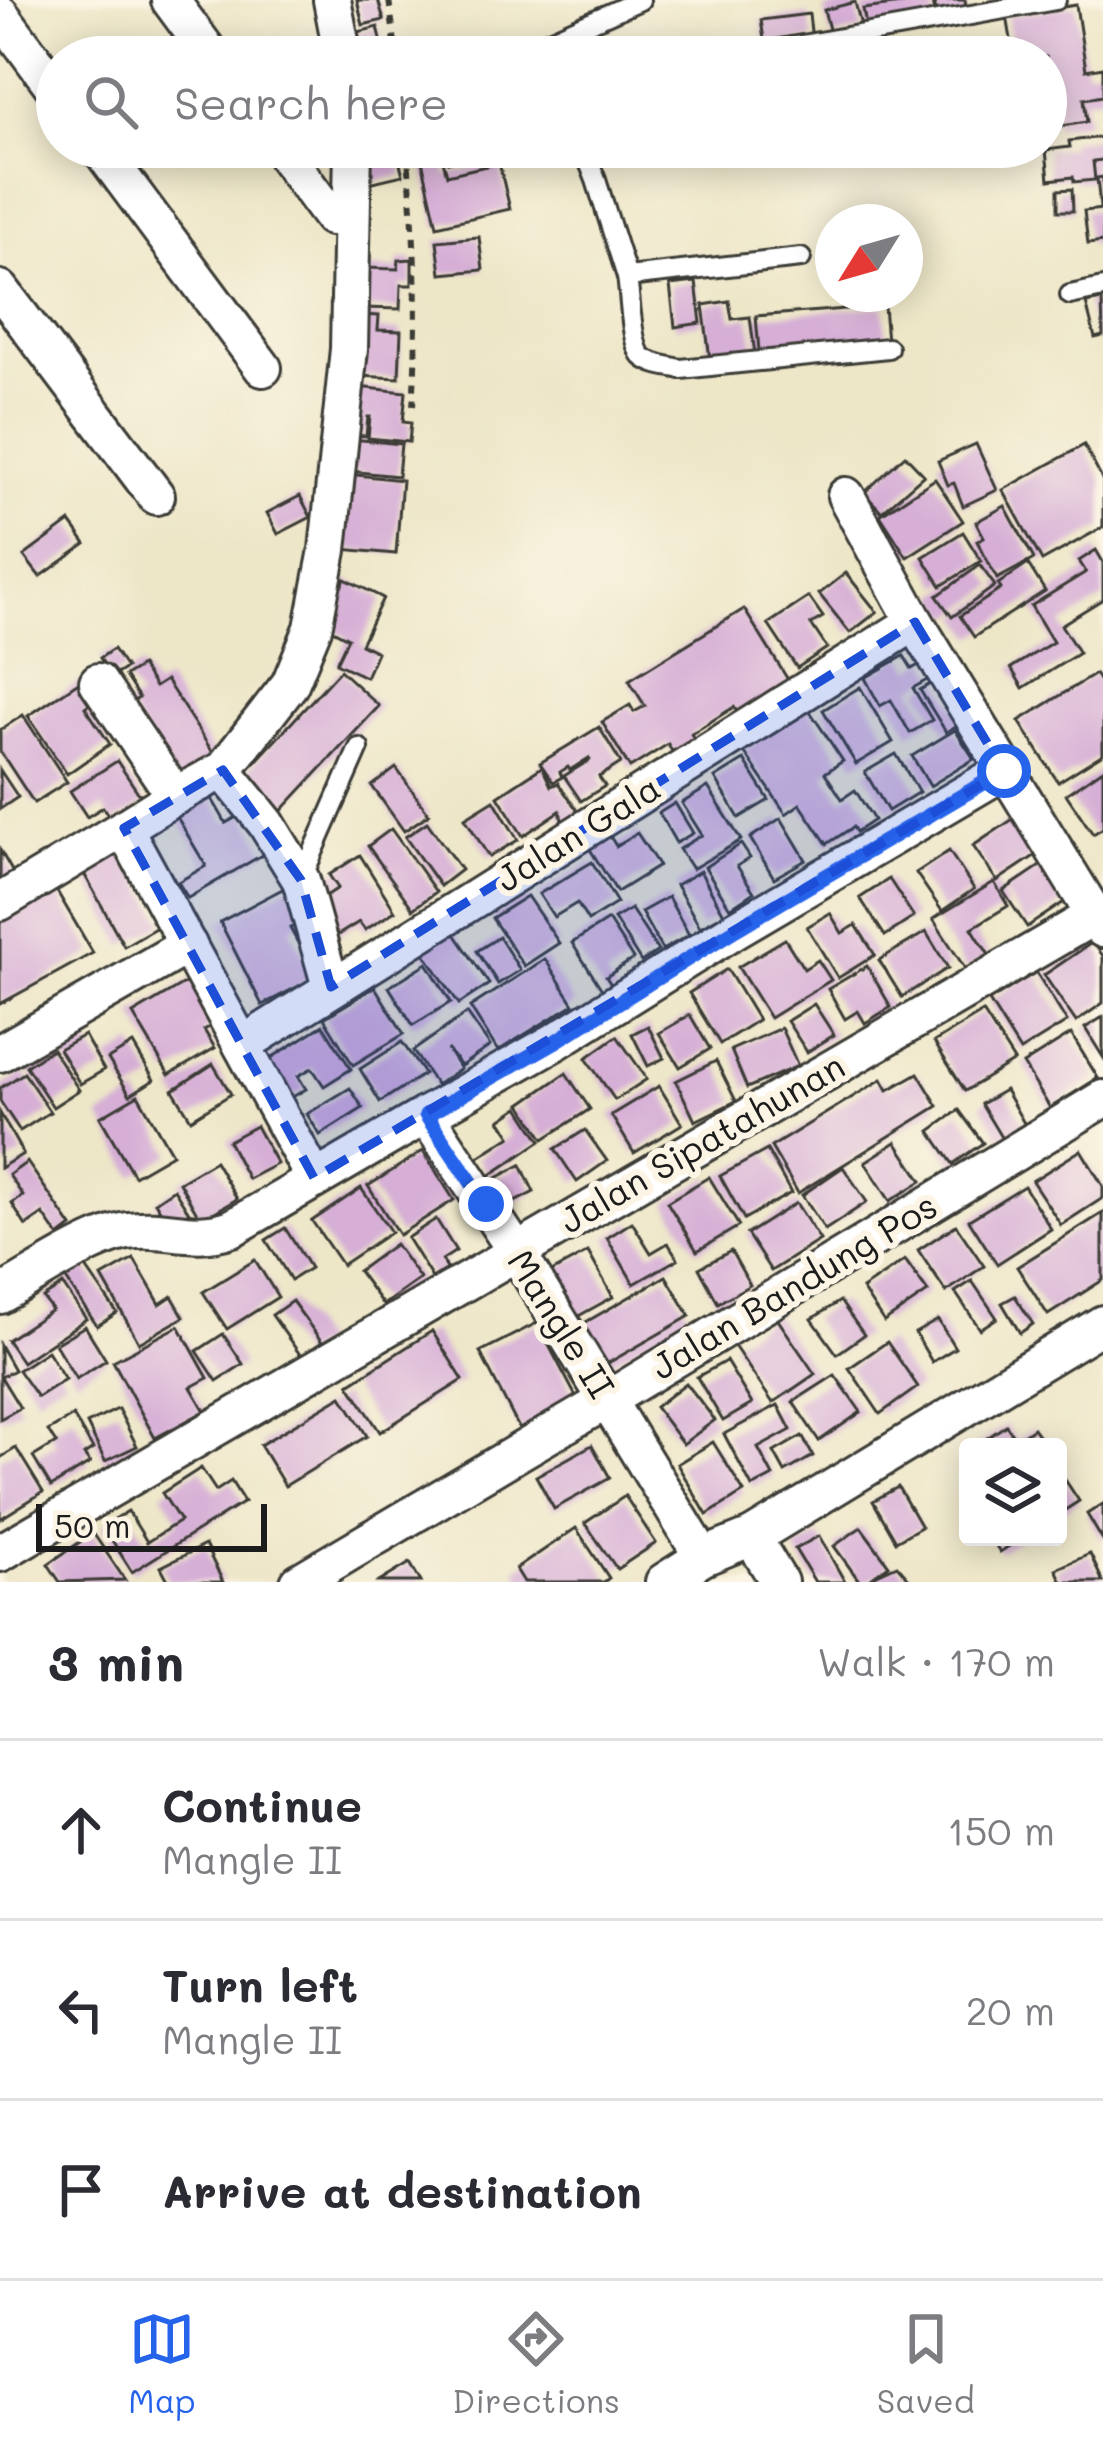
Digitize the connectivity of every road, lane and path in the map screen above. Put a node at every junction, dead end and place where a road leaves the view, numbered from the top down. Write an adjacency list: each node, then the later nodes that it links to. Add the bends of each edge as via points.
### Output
1 (170, 0): 7 (street)
2 (332, 0): 8 (street)
3 (389, 0): 9 (path)
4 (640, 0): 10 (lane)
5 (1056, 0): 11 (lane)
6 (0, 14): 12 (street)
7 (197, 36)
8 (339, 36)
9 (394, 36)
10 (569, 36)
11 (853, 36)
12 (36, 63)
13 (115, 168): 25 (street)
14 (295, 168): 18 (street)
15 (353, 168): 32 (street, via 349,349 313,628 290,683)
16 (409, 168): 26 (path, via 418,337)
17 (590, 168): 20 (lane)
18 (331, 217)
19 (801, 258): 20 (lane)
20 (628, 277): 24 (lane, via 636,344 657,364 681,369)
21 (1103, 288): 23 (lane)
22 (0, 290): 27 (street)
23 (1070, 295)
24 (888, 348)
25 (263, 368)
26 (413, 406)
27 (156, 496)
28 (846, 496): 29 (street)
29 (915, 622): 33 (street); 40 (street, Jalan Gala)
30 (98, 682): 34 (street)
31 (358, 748): 36 (lane)
32 (223, 770): 34 (street); 36 (street)
33 (1004, 771): 38 (street); 44 (street)
34 (175, 796): 35 (street)
35 (124, 828): 37 (street); 39 (street)
36 (301, 880): 40 (street)
37 (0, 902)
38 (1099, 922): 46 (street, Jalan Sipatahunan)
39 (188, 944): 41 (street); 42 (street)
40 (331, 987): 41 (street, Jalan Gala)
41 (242, 1045): 45 (street)
42 (0, 1053)
43 (1103, 1100): 49 (street, Jalan Bandung Pos)
44 (426, 1115): 45 (street); 46 (street, Mangle II)
45 (314, 1178): 47 (street, via 232,1228 211,1235 122,1232)
46 (516, 1251): 49 (street, Mangle II); 51 (street, Jalan Sipatahunan)
47 (0, 1295)
48 (1103, 1325): 50 (street)
49 (607, 1400): 52 (street, Mangle II); 53 (street, Jalan Bandung Pos)
50 (752, 1537): 52 (street); 55 (street)
51 (0, 1553)
52 (703, 1558): 54 (street)
53 (299, 1582)
54 (664, 1582)
55 (779, 1582)

